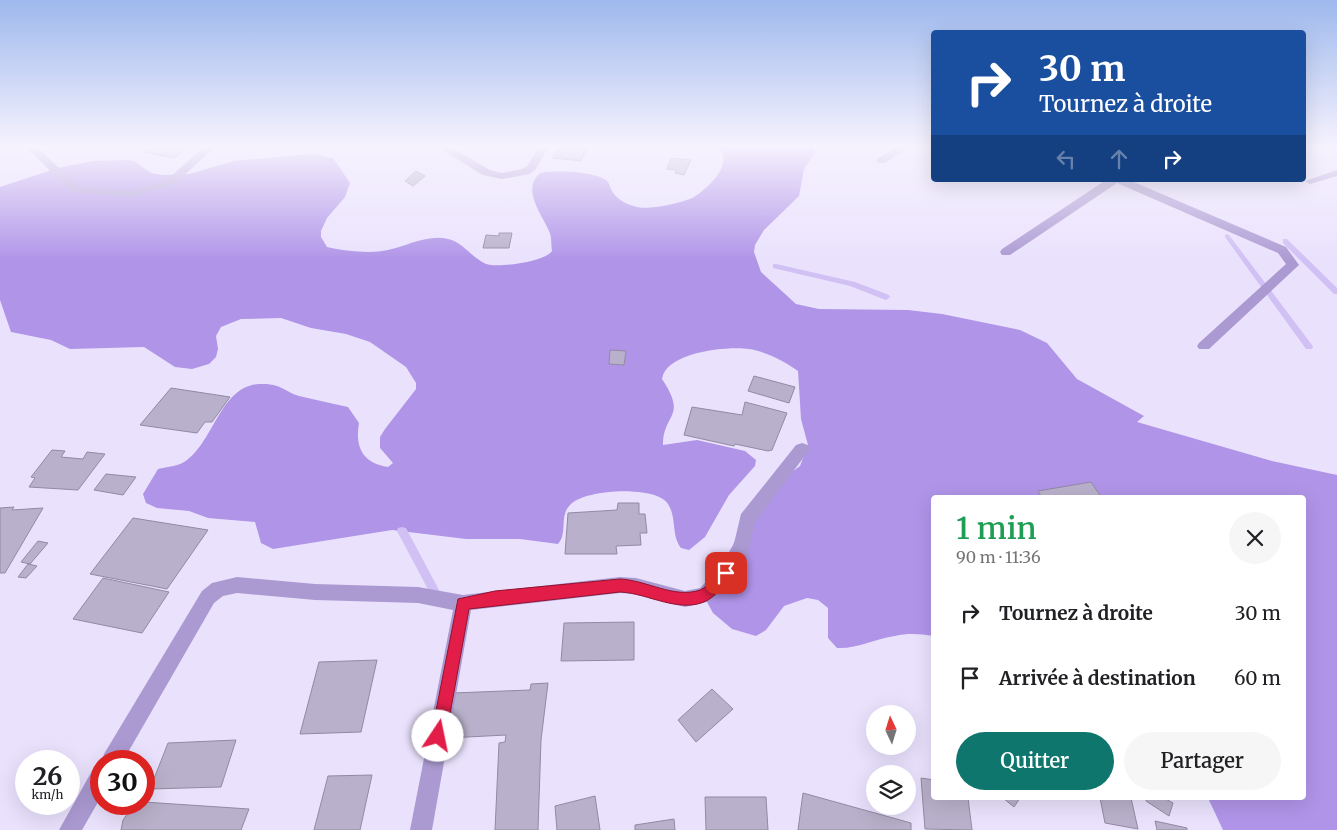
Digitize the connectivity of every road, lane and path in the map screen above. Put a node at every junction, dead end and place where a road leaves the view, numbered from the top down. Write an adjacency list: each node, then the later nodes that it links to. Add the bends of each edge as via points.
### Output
1 (69, 184): 2 (street, via 76,190 134,194)
2 (166, 184)
3 (1107, 184): 5 (street)
4 (1129, 184): 6 (street, via 1282,250 1290,258 1293,265)
5 (1006, 252)
6 (1204, 346)
7 (802, 449): 8 (street, via 747,519 739,560 705,595 685,599 620,585)
8 (463, 604): 9 (street, via 418,595 315,592 237,585 218,589 208,597); 12 (street)
9 (117, 750)
10 (90, 796): 11 (street)
11 (70, 830)
12 (421, 830)

